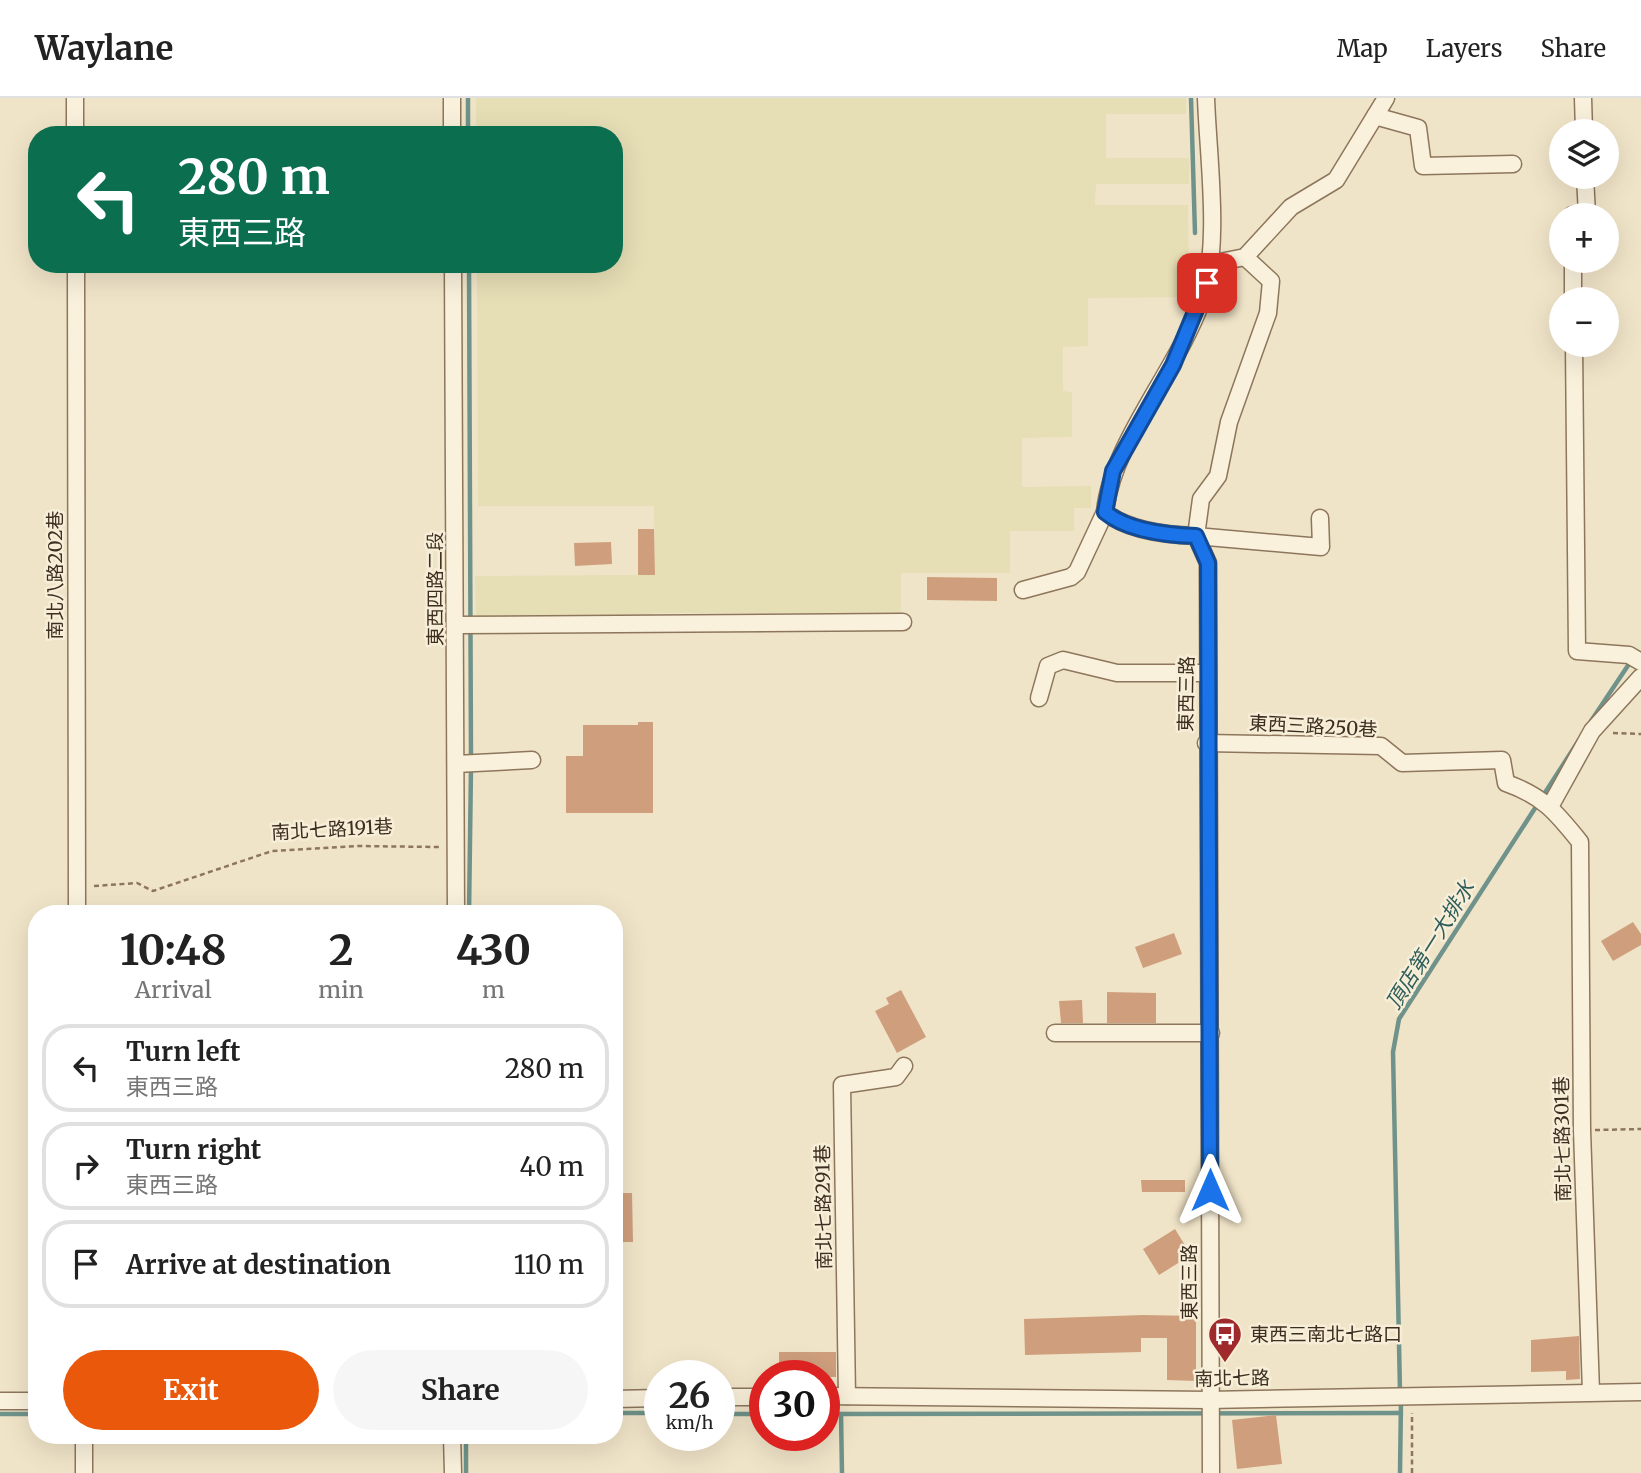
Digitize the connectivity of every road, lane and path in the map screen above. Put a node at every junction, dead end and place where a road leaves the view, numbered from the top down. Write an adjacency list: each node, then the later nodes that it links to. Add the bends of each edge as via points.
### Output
1 (75, 98): 8 (street)
2 (452, 98): 9 (street)
3 (1206, 98): 12 (street)
4 (1386, 98): 6 (street)
5 (1583, 98): 7 (street)
6 (1375, 116): 10 (street, via 1418,128 1423,166); 11 (street, via 1336,180 1291,207)
7 (1584, 119)
8 (75, 126)
9 (452, 126)
10 (1513, 164)
11 (1245, 257): 12 (street); 18 (street, via 1271,281 1268,313 1242,382 1218,477 1201,499)
12 (1212, 267): 16 (street, via 1202,302 1173,365 1113,471)
13 (76, 273): 34 (street, 南北八路202巷)
14 (453, 273): 21 (street, 東西四路二段)
15 (1574, 357): 22 (street, via 1577,651 1629,655)
16 (1105, 512): 18 (street, via 1118,523); 19 (street, via 1077,572)
17 (1320, 518): 18 (street, via 1321,547)
18 (1196, 536): 23 (street, 東西三路, via 1208,563)
19 (1023, 590)
20 (903, 622): 21 (street)
21 (457, 625): 30 (street, 東西四路二段)
22 (1641, 662)
23 (1208, 673): 25 (street, via 1117,673 1063,660 1048,666); 28 (street, 東西三路)
24 (1641, 677): 26 (street)
25 (1039, 698)
26 (1592, 731): 27 (path); 31 (street)
27 (1641, 734)
28 (1206, 743): 31 (street, 東西三路250巷, via 1381,747 1402,763 1502,760 1506,783); 38 (street, 東西三路)
29 (532, 760): 30 (street)
30 (456, 764): 32 (street, 東西四路二段)
31 (1551, 805): 33 (street, 東西三路250巷, via 1580,842)
32 (456, 847): 34 (path, 南北七路191巷, via 272,851 153,891 137,883); 36 (street, 東西四路二段)
33 (1582, 886): 41 (street, 南北七路301巷)
34 (76, 887): 35 (street)
35 (77, 905)
36 (456, 905)
37 (1055, 1033): 38 (street)
38 (1210, 1033): 49 (street, 東西三路)
39 (904, 1066): 45 (street, 南北七路291巷, via 897,1077 842,1085)
40 (1641, 1129): 41 (path)
41 (1582, 1130): 42 (street, 南北七路301巷)
42 (1591, 1392): 43 (street, 南北七路); 46 (street, 南北七路)
43 (1641, 1392)
44 (840, 1396): 45 (street, 南北七路)
45 (847, 1396): 49 (street, 南北七路)
46 (1413, 1396): 49 (street, 南北七路); 57 (path)
47 (644, 1398): 48 (street)
48 (623, 1399)
49 (1209, 1400): 56 (street, 東西三路)
50 (0, 1401): 51 (street)
51 (28, 1401)
52 (84, 1444): 54 (street)
53 (452, 1444): 55 (street)
54 (84, 1473)
55 (453, 1473)
56 (1211, 1473)
57 (1412, 1473)

